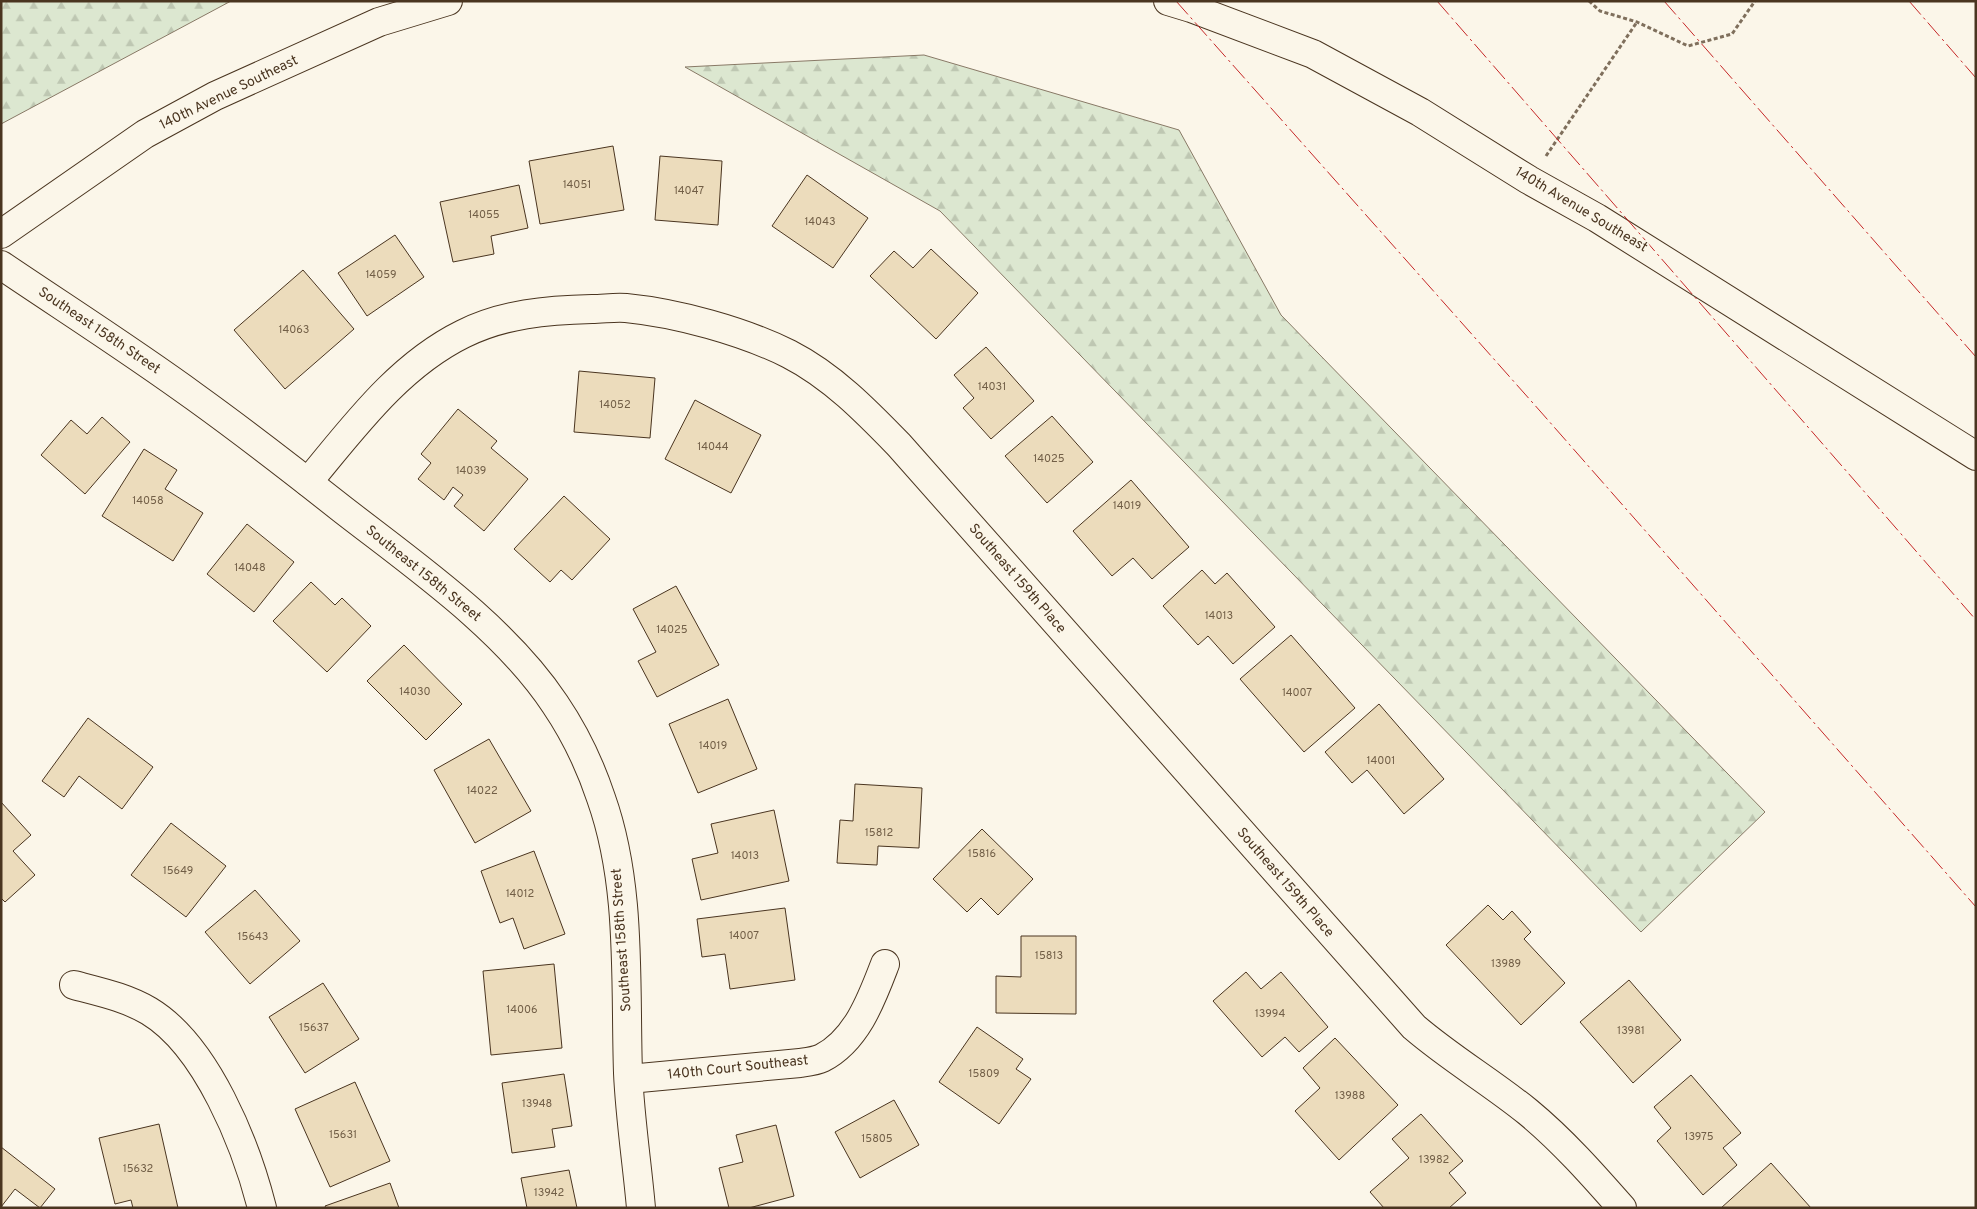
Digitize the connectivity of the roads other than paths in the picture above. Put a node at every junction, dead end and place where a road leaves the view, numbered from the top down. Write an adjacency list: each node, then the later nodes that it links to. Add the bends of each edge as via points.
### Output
1 (448, 1): 3 (street, 140th Avenue Southeast, via 379,22 215,96 145,134)
2 (1168, 1): 5 (street, 140th Avenue Southeast, via 1313,54 1420,112 1597,218)
3 (1, 234)
4 (1, 265): 6 (street, Southeast 158th Street, via 193,396)
5 (1976, 456)
6 (308, 482): 9 (street, Southeast 158th Street, via 457,599 507,646 555,703 571,731 602,799 621,883); 12 (street, Southeast 159th Place, via 396,381 462,334 495,321 531,313 625,308 717,327 789,354 839,387 899,445 1414,1027 1530,1114)
7 (886, 964): 9 (street, 140th Court Southeast, via 858,1024 839,1046 821,1059)
8 (74, 985): 10 (street, via 115,996 151,1012 188,1046 227,1111 251,1168)
9 (628, 1078): 11 (street, Southeast 158th Street)
10 (262, 1208)
11 (641, 1208)
12 (1622, 1208)

